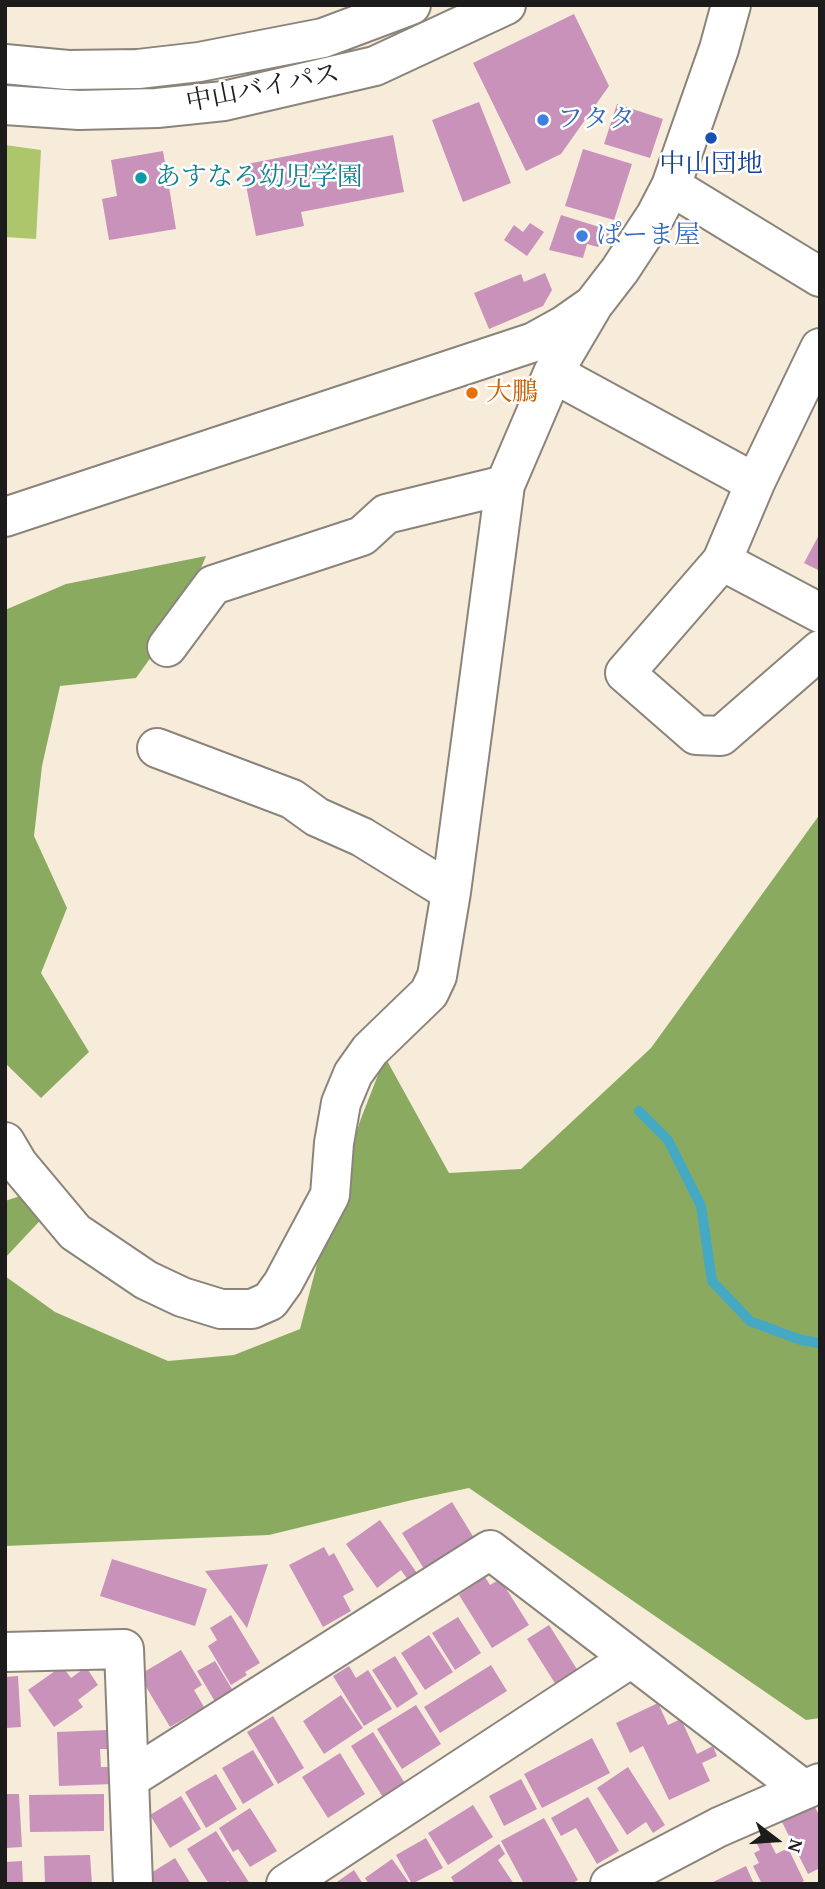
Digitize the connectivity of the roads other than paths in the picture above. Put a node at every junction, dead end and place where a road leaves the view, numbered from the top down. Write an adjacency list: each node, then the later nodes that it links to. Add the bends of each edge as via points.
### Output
1 (411, 5): 4 (street, 中山バイパス, via 323,38 199,62 138,69)
2 (506, 5): 5 (street, 中山バイパス, via 375,66 224,101 79,110)
3 (731, 5): 6 (street)
4 (5, 64)
5 (5, 105)
6 (671, 186): 7 (street); 8 (street)
7 (820, 277)
8 (593, 305): 10 (street); 13 (street, via 534,342)
9 (820, 348): 11 (street)
10 (553, 373): 11 (street); 12 (street)
11 (755, 483): 14 (street)
12 (505, 485): 16 (street, via 386,514 362,536 214,585); 19 (street)
13 (5, 517)
14 (722, 561): 15 (street); 17 (street, via 625,673 696,735 721,736)
15 (820, 613)
16 (166, 647)
17 (820, 650)
18 (157, 748): 19 (street, via 292,799)
19 (451, 892): 20 (street, via 437,976 429,993 370,1050 354,1074 341,1103 330,1195 270,1301 252,1309 222,1309 146,1280 75,1232)
20 (5, 1142)
21 (5, 1652): 23 (street, via 124,1648)
22 (631, 1658): 23 (street, via 490,1550); 24 (street); 26 (street)
23 (128, 1779): 25 (street)
24 (812, 1787): 27 (street, via 719,1827)
25 (133, 1884)
26 (286, 1884)
27 (610, 1884)

